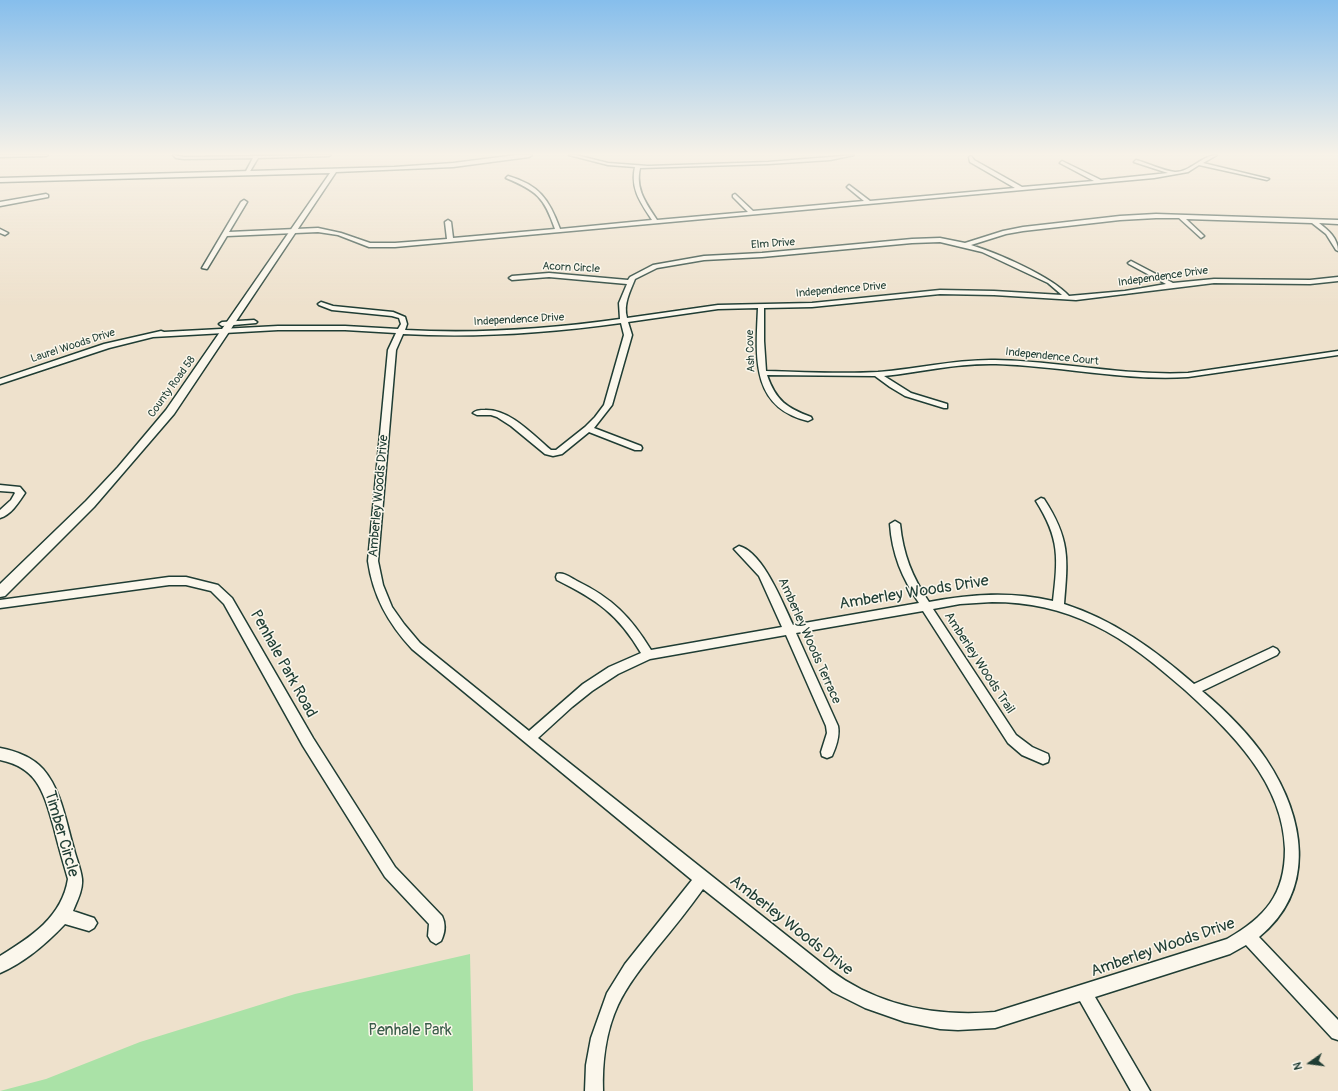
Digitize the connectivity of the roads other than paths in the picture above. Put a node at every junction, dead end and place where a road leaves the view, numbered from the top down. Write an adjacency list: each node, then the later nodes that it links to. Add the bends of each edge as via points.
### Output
1 (242, 206): 15 (street)
2 (310, 206): 13 (street, County Road 58)
3 (547, 206): 14 (street)
4 (647, 206): 10 (street)
5 (745, 206): 7 (street)
6 (835, 206): 7 (street)
7 (752, 213): 10 (street)
8 (1180, 216): 11 (street); 16 (street); 18 (street, via 1139,217 1033,227 1005,232)
9 (448, 222): 17 (street)
10 (656, 222): 14 (street)
11 (1313, 222): 12 (street); 19 (street, via 1328,232)
12 (1338, 222)
13 (294, 230): 15 (street); 17 (street, via 331,231 377,246); 30 (street, County Road 58)
14 (558, 231): 17 (street)
15 (225, 234): 21 (street)
16 (1201, 236)
17 (450, 240)
18 (965, 245): 24 (street, Elm Drive, via 940,240 919,240 770,255 704,258 656,266 636,275); 26 (street, Elm Drive, via 1050,282)
19 (1338, 250)
20 (1131, 263): 25 (street)
21 (205, 268)
22 (512, 278): 24 (street, Acorn Circle, via 557,276)
23 (1338, 279): 25 (street, Independence Drive, via 1302,282 1214,281)
24 (630, 282): 29 (street, via 622,307)
25 (1172, 285): 26 (street, Independence Drive, via 1118,294)
26 (1068, 298): 28 (street, Independence Drive, via 940,292 812,305)
27 (321, 304): 31 (street, via 332,308 402,317 404,324)
28 (761, 306): 29 (street, Independence Drive, via 704,308); 33 (street, Ash Cove)
29 (624, 320): 31 (street, Independence Drive, via 503,333); 39 (street, via 628,335 610,401 604,412)
30 (229, 326): 31 (street, Independence Drive, via 329,330 345,328); 35 (street, Laurel Woods Drive, via 154,335 95,350); 47 (street, County Road 58, via 170,412 122,470)
31 (399, 332): 55 (street, Amberley Woods Drive, via 392,350 374,545 374,574 397,626 416,646)
32 (1338, 353): 34 (street, Independence Court, via 1164,377 992,362)
33 (762, 373): 34 (street, Independence Court); 38 (street, Ash Cove, via 767,387 783,408 796,416)
34 (877, 374): 36 (street, via 909,396)
35 (0, 382)
36 (944, 406)
37 (477, 413): 39 (street, via 498,415 552,453 559,452)
38 (808, 419)
39 (588, 429): 40 (street)
40 (638, 448)
41 (0, 488): 43 (street, via 17,489 20,493)
42 (1041, 501): 50 (street, via 1061,541)
43 (0, 514)
44 (895, 524): 49 (street, Amberley Woods Trail, via 897,551 901,562)
45 (739, 549): 51 (street, Amberley Woods Terrace, via 763,574)
46 (561, 577): 53 (street, via 615,608 631,626)
47 (0, 592)
48 (0, 604): 62 (street, Penhale Park Road, via 169,581 186,581 214,588 228,602 308,742 390,872 438,921)
49 (926, 606): 50 (street, Amberley Woods Drive, via 998,597); 51 (street, Amberley Woods Drive); 58 (street, Amberley Woods Trail, via 1012,739 1027,751)
50 (1058, 606): 54 (street, Amberley Woods Drive, via 1093,620 1138,645)
51 (789, 630): 53 (street, Amberley Woods Drive); 56 (street, Amberley Woods Terrace, via 832,726 833,733)
52 (1273, 652): 54 (street)
53 (648, 655): 55 (street, Amberley Woods Drive, via 599,680 554,715)
54 (1193, 690): 63 (street, Amberley Woods Drive, via 1234,727 1265,767 1286,813 1291,833 1291,875 1284,896 1269,919)
55 (530, 738): 59 (street, Amberley Woods Drive)
56 (826, 752)
57 (0, 754): 60 (street, Timber Circle, via 19,759 37,770 52,797 75,879 75,889)
58 (1042, 758)
59 (702, 879): 65 (street, Amberley Woods Drive, via 823,975 852,994 882,1008 910,1016 969,1023 994,1020); 67 (street, via 618,989 601,1032 596,1056)
60 (61, 915): 61 (street); 64 (street, Timber Circle, via 39,938)
61 (89, 923)
62 (436, 936)
63 (1248, 936): 65 (street, Amberley Woods Drive, via 1230,946); 66 (street)
64 (0, 964)
65 (1084, 993): 68 (street)
66 (1338, 1032)
67 (594, 1091)
68 (1141, 1091)

